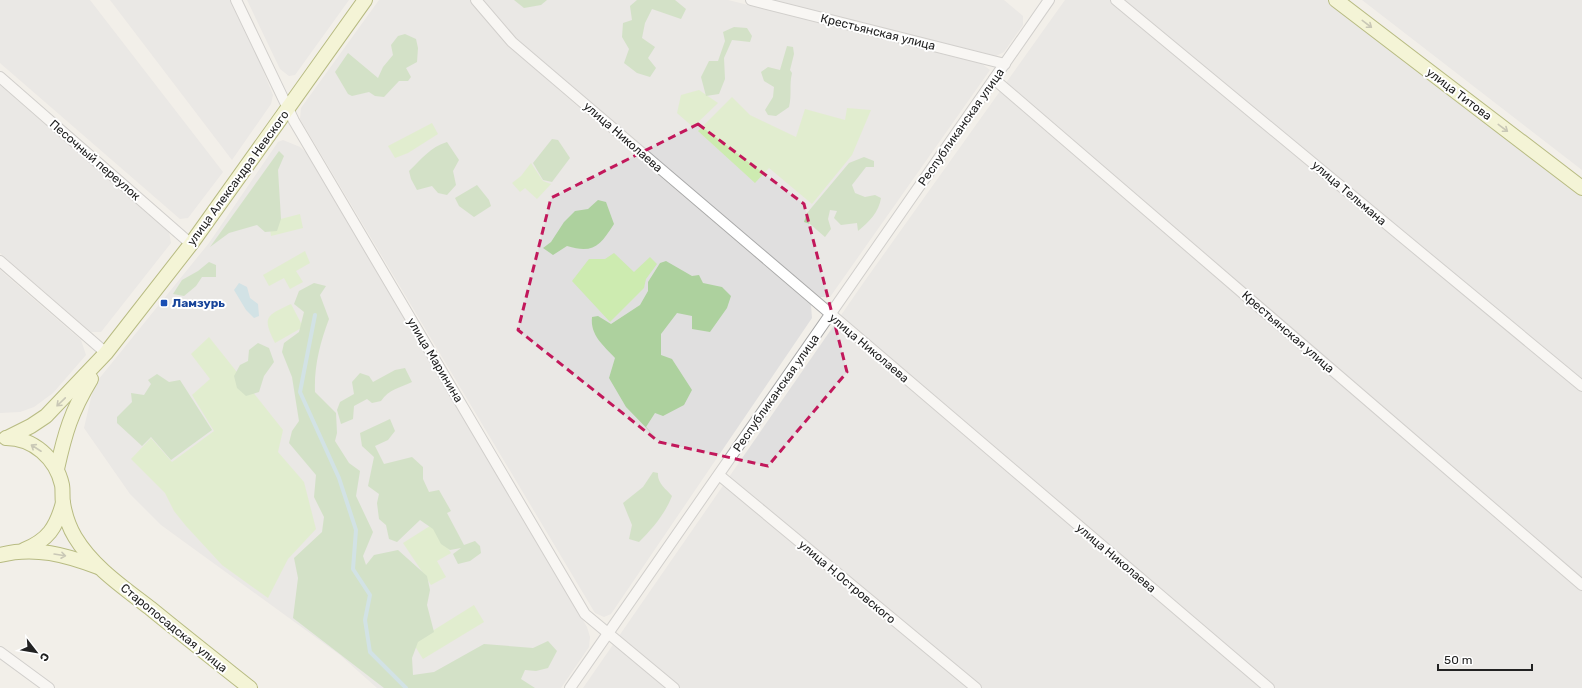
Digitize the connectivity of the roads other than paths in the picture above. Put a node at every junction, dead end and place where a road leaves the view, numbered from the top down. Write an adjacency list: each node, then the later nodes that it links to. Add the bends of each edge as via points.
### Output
1 (236, 0): 11 (street, улица Маринина)
2 (365, 0): 11 (main road, улица Александра Невского)
3 (476, 0): 15 (street, улица Николаева, via 512,42)
4 (751, 0): 8 (street, Крестьянская улица)
5 (1049, 0): 8 (street, Республиканская улица)
6 (1116, 0): 17 (street, улица Тельмана)
7 (1336, 0): 12 (main road, улица Титова, one-way to 12)
8 (1005, 64): 10 (street, Республиканская улица)
9 (0, 77): 13 (street, Песочный переулок)
10 (994, 80): 15 (street, Республиканская улица); 25 (street, Крестьянская улица)
11 (287, 110): 13 (main road, улица Александра Невского); 26 (street, улица Маринина, via 585,614)
12 (1582, 188)
13 (191, 244): 16 (main road, улица Александра Невского)
14 (0, 261): 16 (street)
15 (830, 315): 20 (street, Республиканская улица); 33 (street, улица Николаева)
16 (106, 353): 18 (main road, one-way to 18, via 46,416); 19 (main road, via 77,402 66,429)
17 (1582, 386)
18 (4, 438): 19 (main road, one-way to 18, via 47,456 34,446 21,440)
19 (57, 470): 21 (main road, via 62,485)
20 (719, 475): 26 (street, Республиканская улица); 32 (street, улица Н.Островского)
21 (63, 502): 22 (main road, via 59,518 50,533 37,544); 24 (main road, via 76,538)
22 (21, 552): 23 (main road); 24 (main road, one-way to 24, via 66,555)
23 (1, 554)
24 (98, 567): 29 (main road, Старопосадская улица)
25 (1582, 585)
26 (608, 634): 30 (street, Республиканская улица); 31 (street, улица Маринина)
27 (0, 652): 28 (street)
28 (49, 688)
29 (250, 688)
30 (570, 688)
31 (674, 688)
32 (976, 688)
33 (1269, 688)

